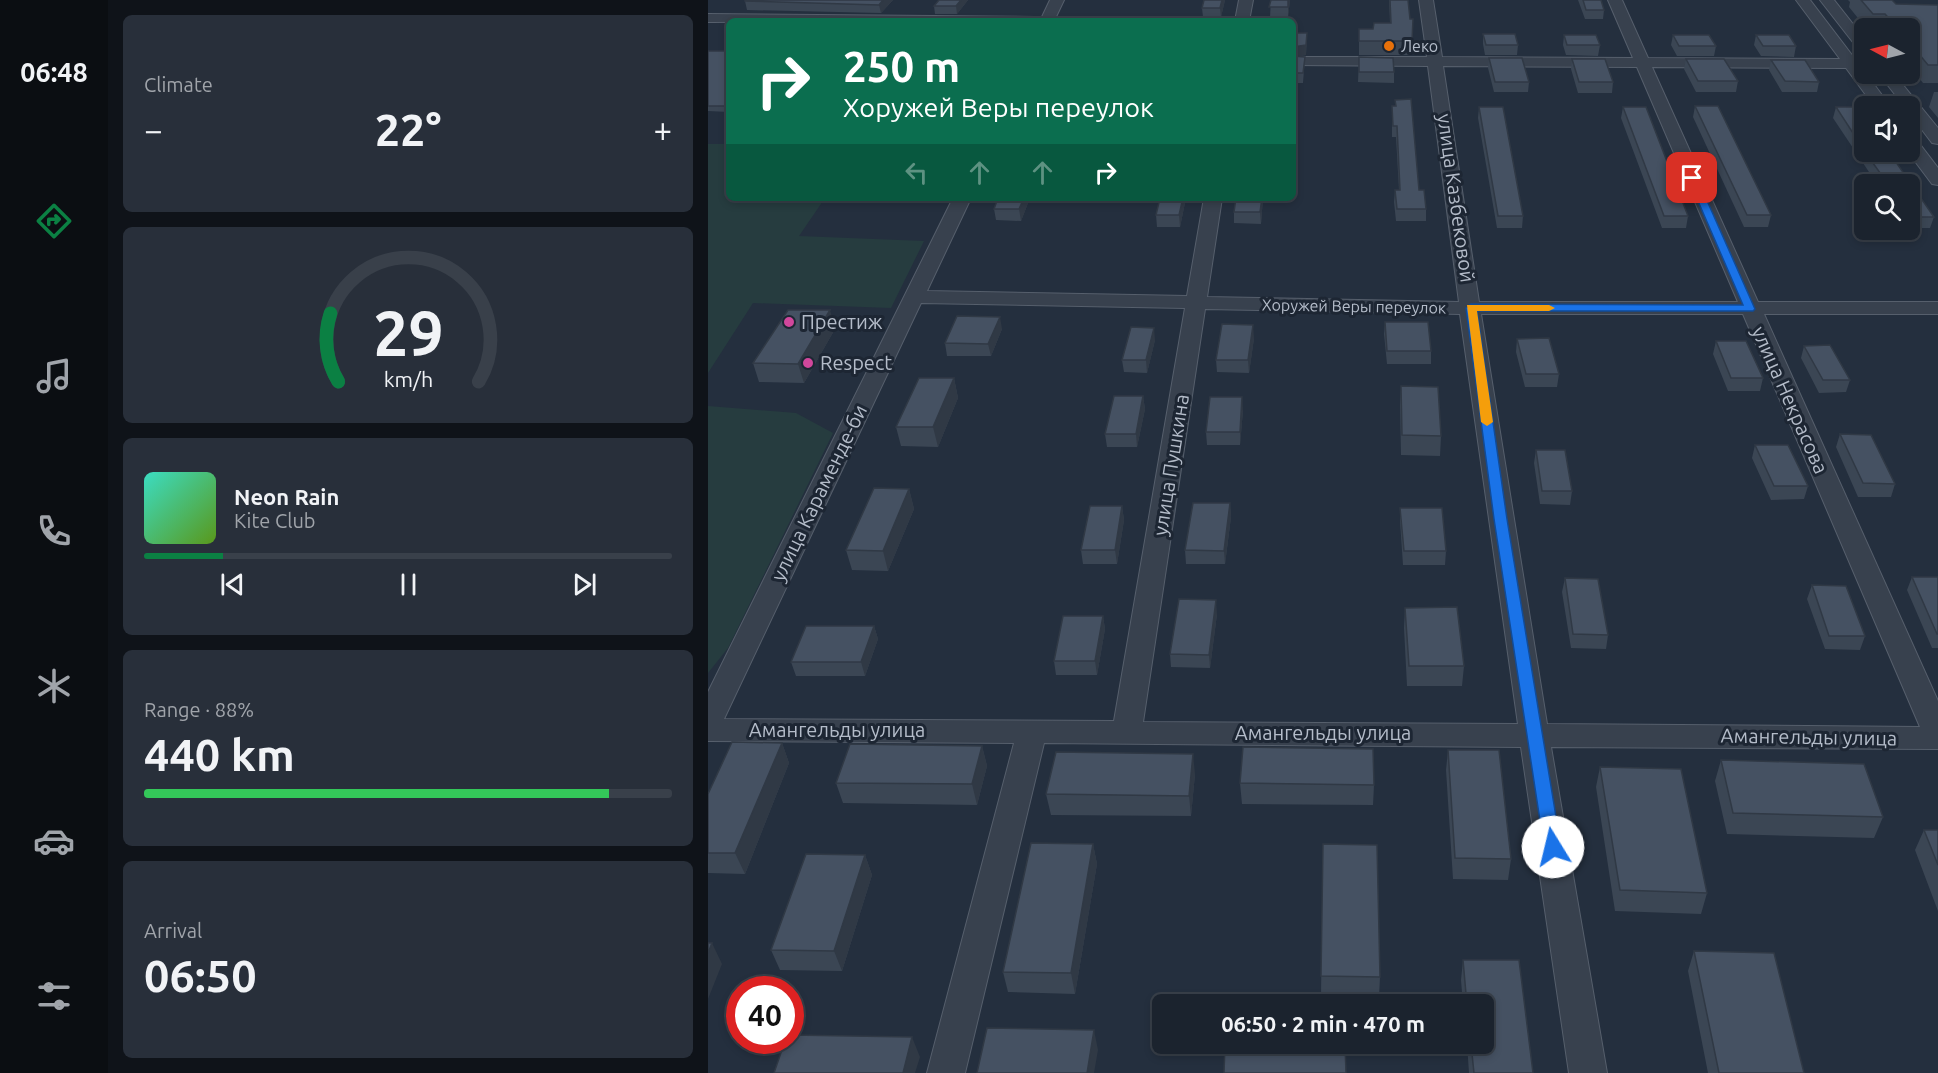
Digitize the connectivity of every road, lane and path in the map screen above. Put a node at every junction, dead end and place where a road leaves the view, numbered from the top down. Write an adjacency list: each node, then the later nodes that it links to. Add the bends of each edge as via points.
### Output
1 (1057, 0): 9 (street)
2 (1246, 0): 10 (street)
3 (1426, 0): 14 (street, улица Казбековой)
4 (1615, 0): 15 (street, улица Некрасова)
5 (1803, 0): 12 (street)
6 (1827, 0): 11 (street)
7 (708, 18): 8 (street)
8 (726, 18)
9 (1048, 18)
10 (1243, 18)
11 (1854, 34)
12 (1854, 59)
13 (1296, 61): 14 (street)
14 (1435, 62): 15 (street); 29 (street, улица Казбековой)
15 (1642, 63): 16 (street); 31 (street, улица Некрасова)
16 (1854, 64)
17 (1894, 84): 18 (street)
18 (1904, 96)
19 (1920, 99): 20 (street)
20 (1927, 99)
21 (1920, 116): 22 (street)
22 (1938, 139)
23 (1920, 156): 24 (street)
24 (1938, 180)
25 (961, 201): 27 (street, улица Караменде-би)
26 (1213, 201): 28 (street, улица Пушкина)
27 (914, 297): 28 (street, Хоружей Веры переулок); 32 (street, улица Караменде-би)
28 (1196, 304): 29 (street, Хоружей Веры переулок); 35 (street, улица Пушкина)
29 (1471, 308): 31 (street, Хоружей Веры переулок); 36 (street, улица Казбековой)
30 (1938, 308): 31 (street, Хоружей Веры переулок)
31 (1749, 309): 37 (street, улица Некрасова)
32 (708, 722)
33 (708, 730): 34 (street, Амангельды улица)
34 (1032, 732): 35 (street, Амангельды улица); 38 (street)
35 (1127, 732): 36 (street, Амангельды улица)
36 (1535, 735): 37 (street, Амангельды улица); 39 (street, улица Казбековой)
37 (1938, 736)
38 (946, 1073)
39 (1588, 1073)

